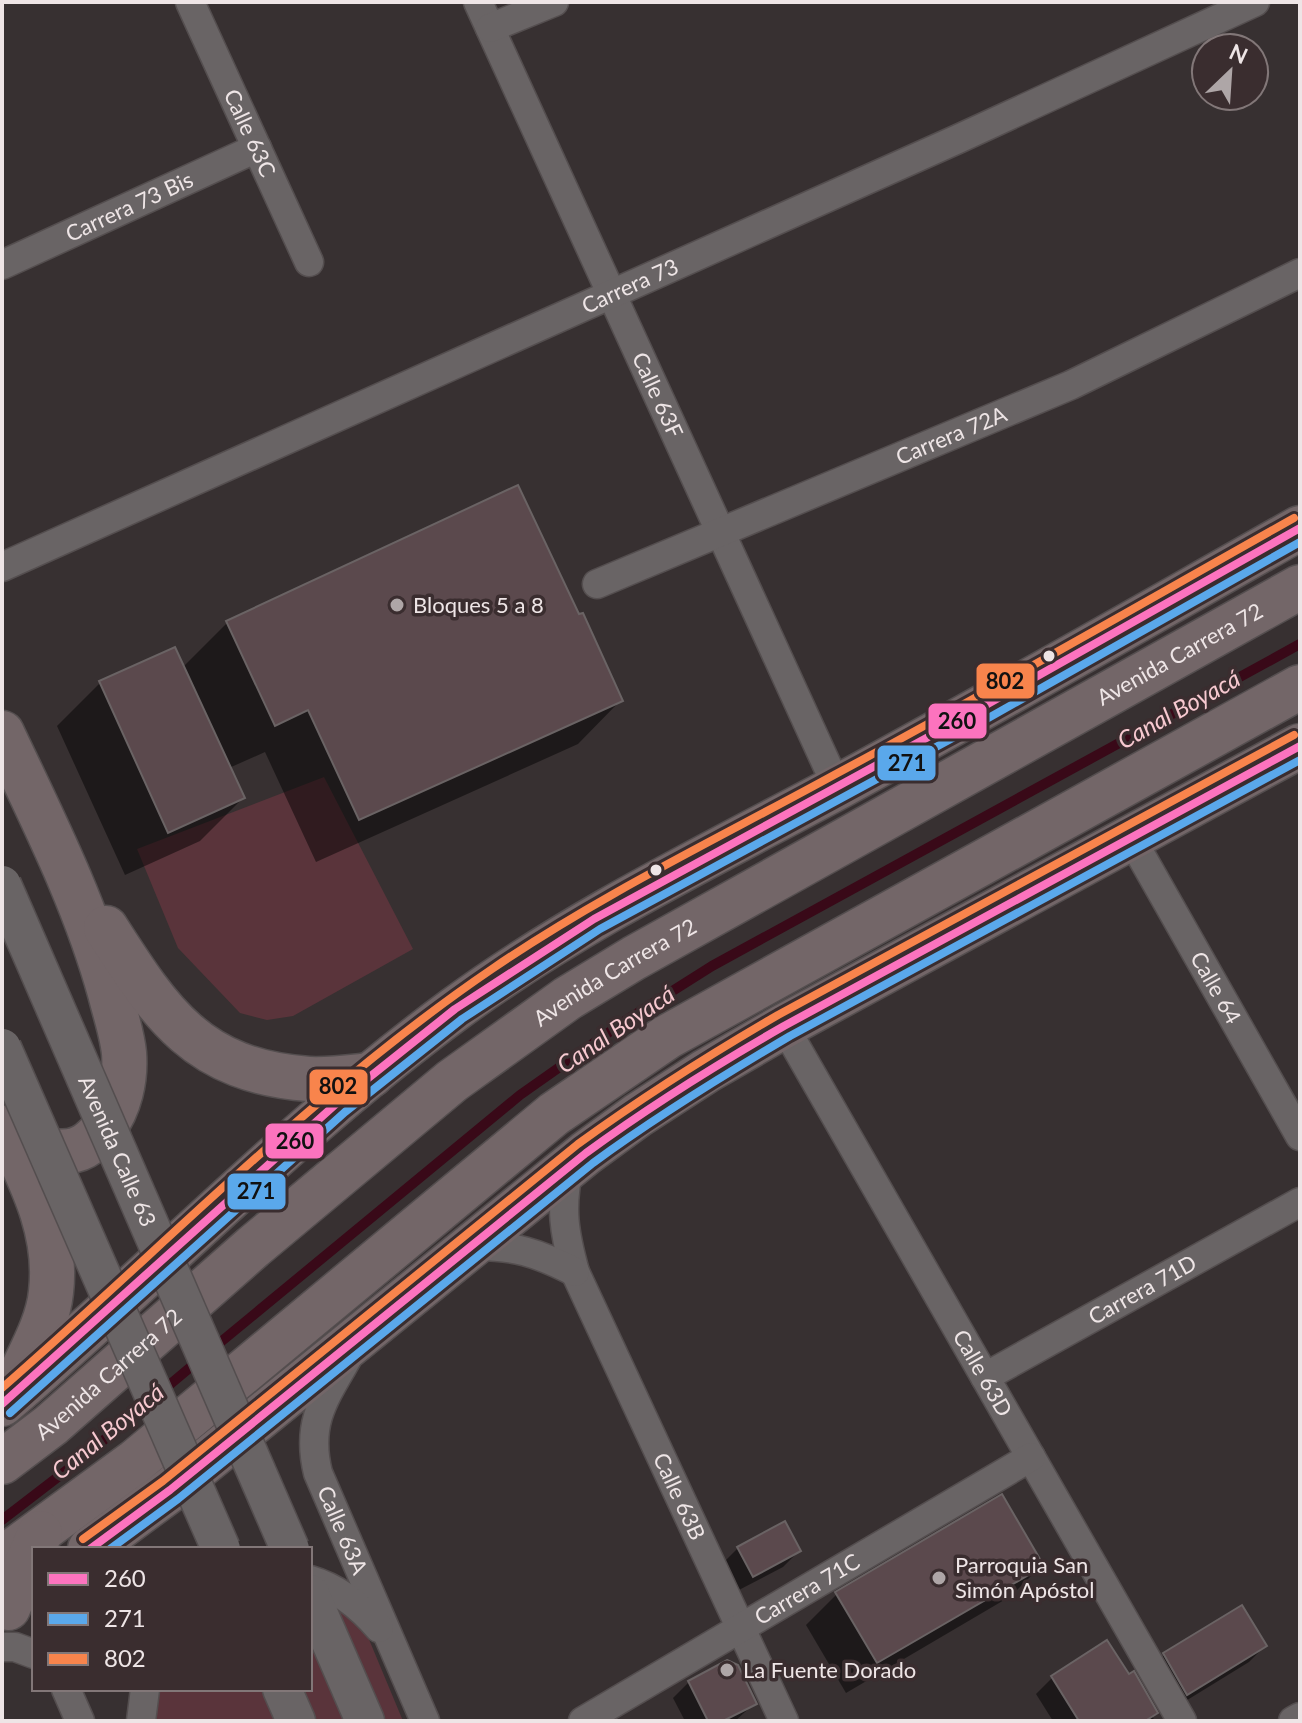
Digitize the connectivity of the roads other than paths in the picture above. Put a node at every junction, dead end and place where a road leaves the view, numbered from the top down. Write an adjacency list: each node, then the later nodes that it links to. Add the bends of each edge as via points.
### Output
1 (190, 2): 6 (street, Calle 63C)
2 (478, 2): 5 (street, Calle 63F)
3 (554, 2): 5 (street)
4 (1255, 2): 10 (street, Carrera 73)
5 (490, 28): 10 (street, Calle 63F)
6 (257, 148): 7 (street, Calle 63C); 8 (street, Carrera 73 Bis)
7 (309, 262)
8 (2, 265)
9 (1300, 273): 12 (street, Carrera 72A, via 1071,385)
10 (611, 293): 12 (street, Calle 63F); 13 (street, Carrera 73)
11 (1300, 528): 17 (highway)
12 (720, 531): 14 (street, Carrera 72A); 21 (street, Calle 63F)
13 (2, 567)
14 (597, 584)
15 (1300, 587): 16 (highway, Avenida Carrera 72)
16 (1186, 653): 17 (highway); 38 (highway, Avenida Carrera 72, via 568,998 452,1081)
17 (1042, 673): 21 (highway)
18 (1300, 687): 39 (highway, via 667,1037 605,1077 300,1327)
19 (2, 733): 23 (highway)
20 (1300, 746): 22 (highway)
21 (837, 787): 27 (highway, via 590,919 454,1010)
22 (1131, 838): 25 (highway); 29 (street, Calle 64)
23 (59, 855): 27 (highway, via 147,991 178,1028 205,1049 270,1074 311,1079); 28 (highway, via 107,981 124,1052 124,1076 118,1102 94,1141 72,1151 38,1151)
24 (2, 885): 41 (main road, Avenida Calle 63, bridge)
25 (784, 1026): 30 (highway, via 638,1115); 35 (street, Calle 63D)
26 (2, 1048): 40 (main road, bridge)
27 (371, 1075): 36 (highway)
28 (8, 1132): 36 (highway, via 41,1206 52,1265 51,1294 37,1338)
29 (1300, 1136)
30 (569, 1167): 32 (highway); 33 (street, Calle 63B, via 562,1219)
31 (1300, 1202): 35 (street, Carrera 71D)
32 (471, 1246): 33 (street, via 524,1249); 34 (highway)
33 (575, 1272): 47 (street, Calle 63B)
34 (358, 1341): 39 (highway, via 134,1518); 48 (street, Calle 63A, via 319,1410 312,1448)
35 (985, 1377): 37 (street, Calle 63D)
36 (6, 1401)
37 (1031, 1457): 47 (street, Carrera 71C); 61 (street, Calle 63D)
38 (2, 1462)
39 (64, 1533): 42 (highway)
40 (220, 1547)
41 (289, 1547)
42 (2, 1559)
43 (312, 1581): 48 (street, via 365,1611)
44 (32, 1583): 46 (highway)
45 (312, 1599): 57 (main road)
46 (12, 1614): 49 (street, via 15,1647)
47 (741, 1627): 59 (street, Carrera 71C); 60 (street, Calle 63B)
48 (390, 1641): 58 (street, Calle 63A)
49 (32, 1653)
50 (67, 1691): 54 (street)
51 (145, 1691): 55 (street)
52 (283, 1691): 56 (main road)
53 (1300, 1717): 62 (street)
54 (80, 1721)
55 (141, 1721)
56 (296, 1721)
57 (365, 1721)
58 (425, 1721)
59 (583, 1721)
60 (784, 1721)
61 (1182, 1721)
62 (1293, 1721)

